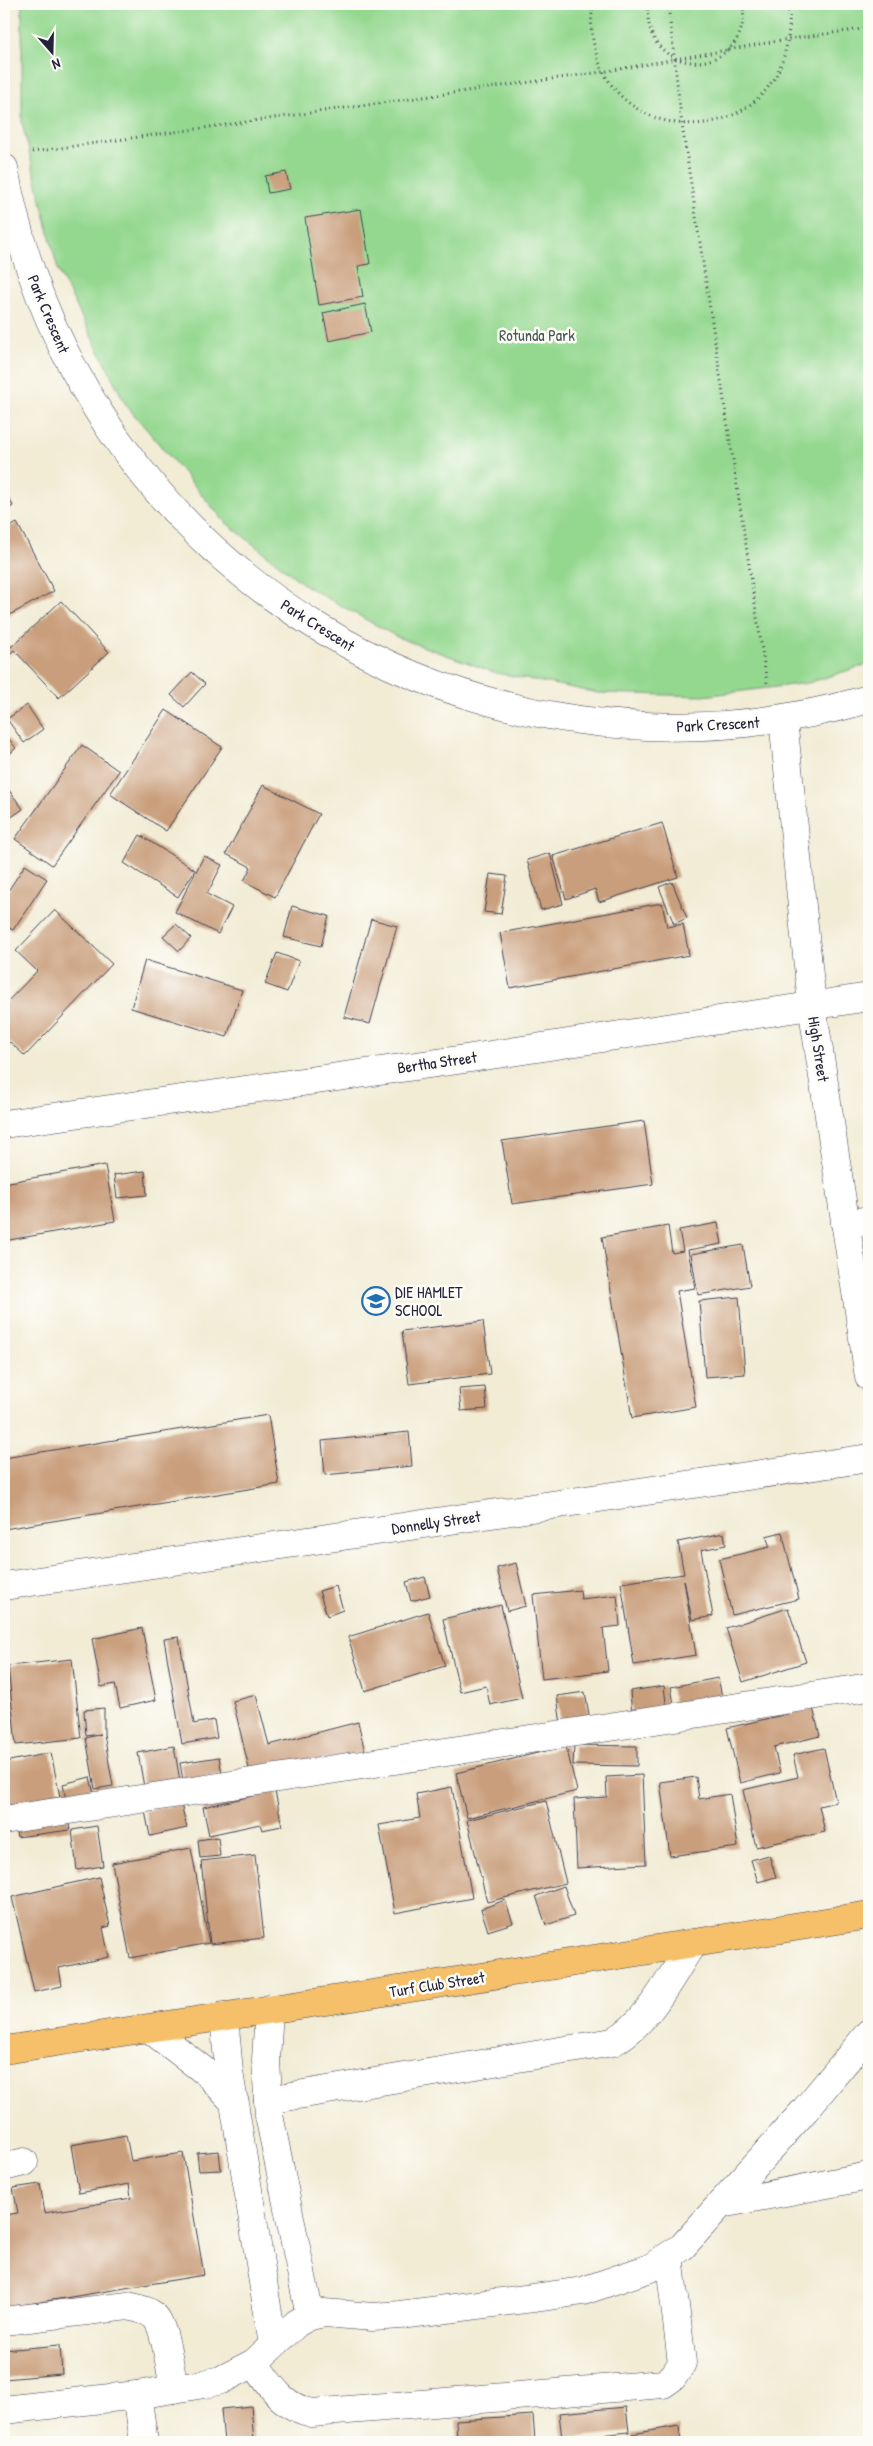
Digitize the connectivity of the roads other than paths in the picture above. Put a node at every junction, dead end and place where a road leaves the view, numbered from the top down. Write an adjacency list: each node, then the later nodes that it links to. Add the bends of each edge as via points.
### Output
1 (14, 160): 2 (street, Park Crescent)
2 (8, 210): 4 (street, Park Crescent, via 36,290 72,367 115,439 169,505 229,564 296,615 370,657 448,690 530,713 614,725 699,728)
3 (869, 699): 4 (street, Park Crescent)
4 (778, 720): 6 (street, High Street)
5 (869, 997): 6 (street, Bertha Street)
6 (812, 1005): 7 (street, Bertha Street, via 449,1061); 8 (street, High Street)
7 (4, 1124)
8 (857, 1222): 9 (street, High Street)
9 (869, 1377)
10 (869, 1458): 11 (street, Donnelly Street)
11 (4, 1586)
12 (869, 1687): 13 (street)
13 (4, 1820)
14 (869, 1915): 15 (main road, Turf Club Street)
15 (693, 1943): 16 (main road, Turf Club Street); 21 (street, via 641,2020 629,2033 613,2042)
16 (269, 2009): 17 (main road, Turf Club Street); 21 (street)
17 (224, 2016): 18 (main road, Turf Club Street); 22 (street)
18 (150, 2028): 20 (main road, Turf Club Street); 22 (street, via 207,2073)
19 (869, 2033): 24 (street)
20 (4, 2050)
21 (268, 2100): 26 (street)
22 (234, 2103): 28 (street)
23 (869, 2176): 24 (street)
24 (721, 2204): 25 (street, via 682,2248)
25 (670, 2256): 26 (street, via 650,2268 583,2291 400,2316 337,2313); 29 (street, via 682,2363 673,2377 663,2384 312,2413 296,2410 285,2402)
26 (310, 2316): 28 (street, via 288,2329)
27 (4, 2321): 30 (street, via 128,2306 147,2312 156,2316 161,2328)
28 (273, 2344): 29 (street)
29 (254, 2363): 30 (street, via 221,2380)
30 (174, 2389): 31 (street)
31 (137, 2395): 32 (street); 33 (street)
32 (4, 2410)
33 (144, 2442)

